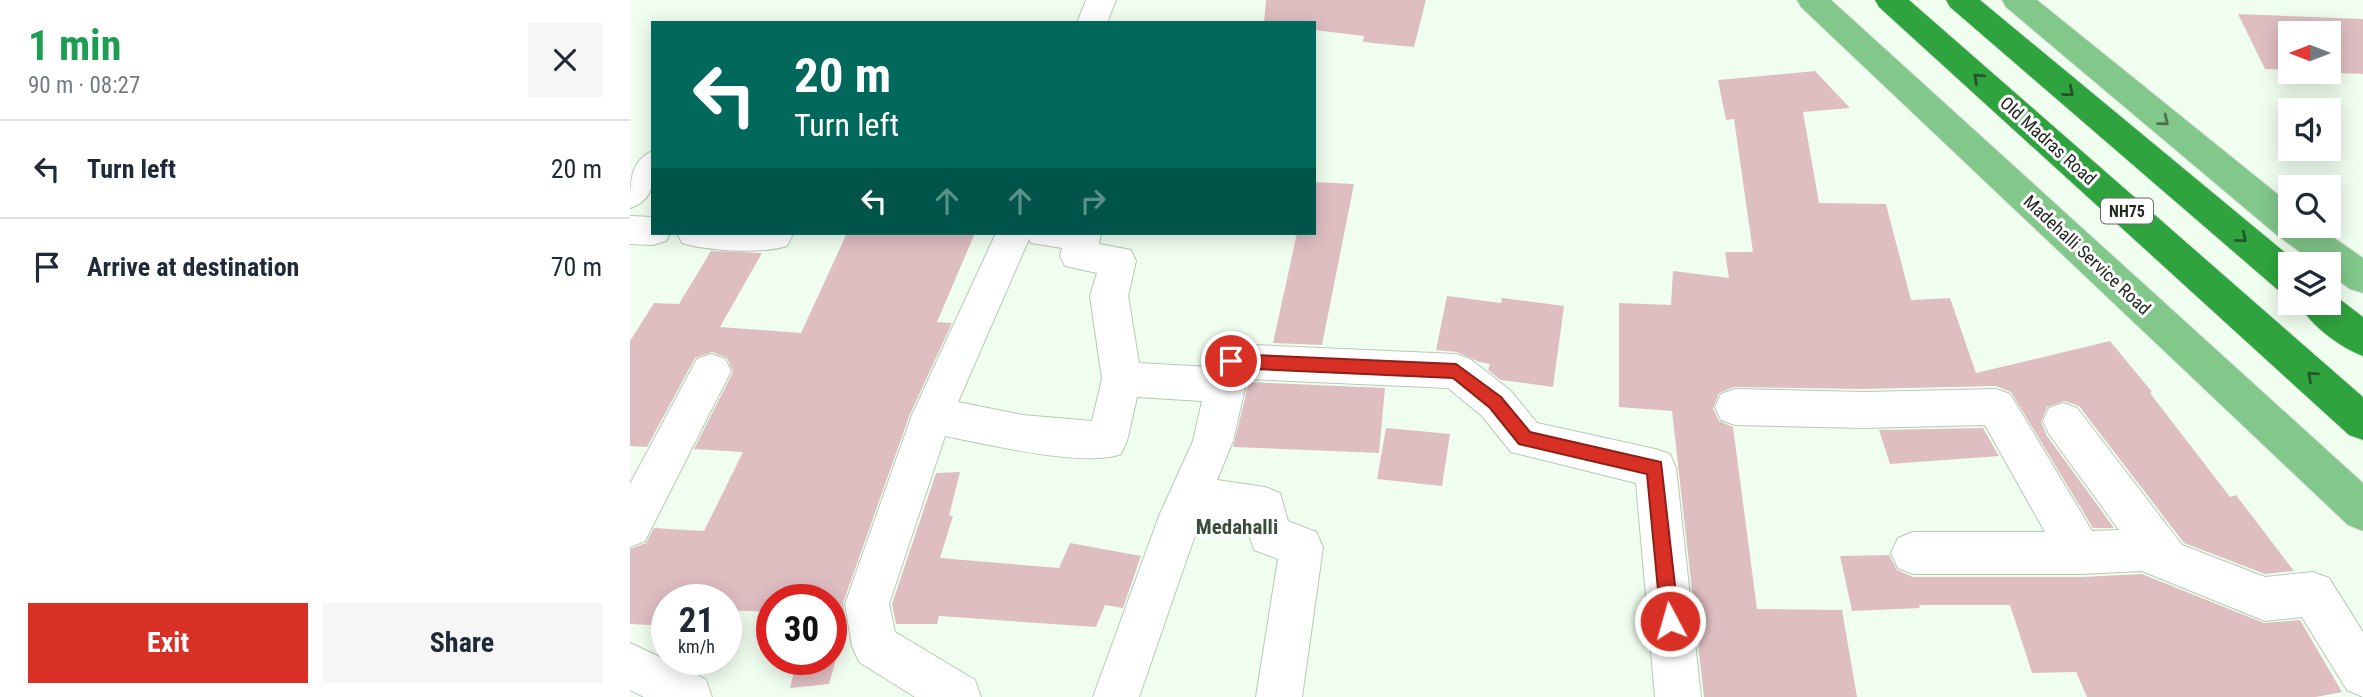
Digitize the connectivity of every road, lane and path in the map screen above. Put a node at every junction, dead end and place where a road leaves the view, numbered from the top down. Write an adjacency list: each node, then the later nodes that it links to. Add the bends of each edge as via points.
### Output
1 (1101, 0): 6 (street)
2 (1812, 0): 29 (main road, Madehalli Service Road)
3 (1890, 0): 27 (highway, Old Madras Road / NH75, one-way to 3)
4 (1961, 0): 17 (highway, one-way to 17)
5 (2017, 0): 9 (main road, one-way to 9)
6 (1093, 21)
7 (651, 167): 8 (street)
8 (630, 194)
9 (2278, 214)
10 (630, 230): 11 (street)
11 (651, 231)
12 (748, 235): 15 (street)
13 (1013, 235): 25 (street)
14 (1084, 235): 22 (street, via 1078,256 1118,261 1109,296)
15 (774, 236)
16 (2309, 238): 18 (main road)
17 (2278, 268)
18 (2363, 278)
19 (2333, 315): 20 (highway)
20 (2363, 340)
21 (711, 371): 30 (street)
22 (1122, 379): 23 (street); 25 (street, via 1107,441 1023,433)
23 (1225, 386): 28 (street, via 1213,441); 40 (street, via 1231,361 1456,371 1496,402 1525,439 1655,468)
24 (1735, 407): 32 (street, via 1996,407)
25 (932, 415): 37 (street, via 867,604 875,646)
26 (2063, 421): 33 (street)
27 (2363, 422)
28 (1189, 496): 38 (street); 39 (street, via 1265,507 1269,535 1301,547)
29 (2363, 511)
30 (630, 526)
31 (1913, 553): 32 (street)
32 (2081, 553): 33 (street, via 2142,550)
33 (2167, 560): 35 (street, via 2265,599 2313,594)
34 (630, 666): 36 (street)
35 (2363, 674)
36 (688, 697)
37 (958, 697)
38 (1116, 697)
39 (1279, 697)
40 (1678, 697)

